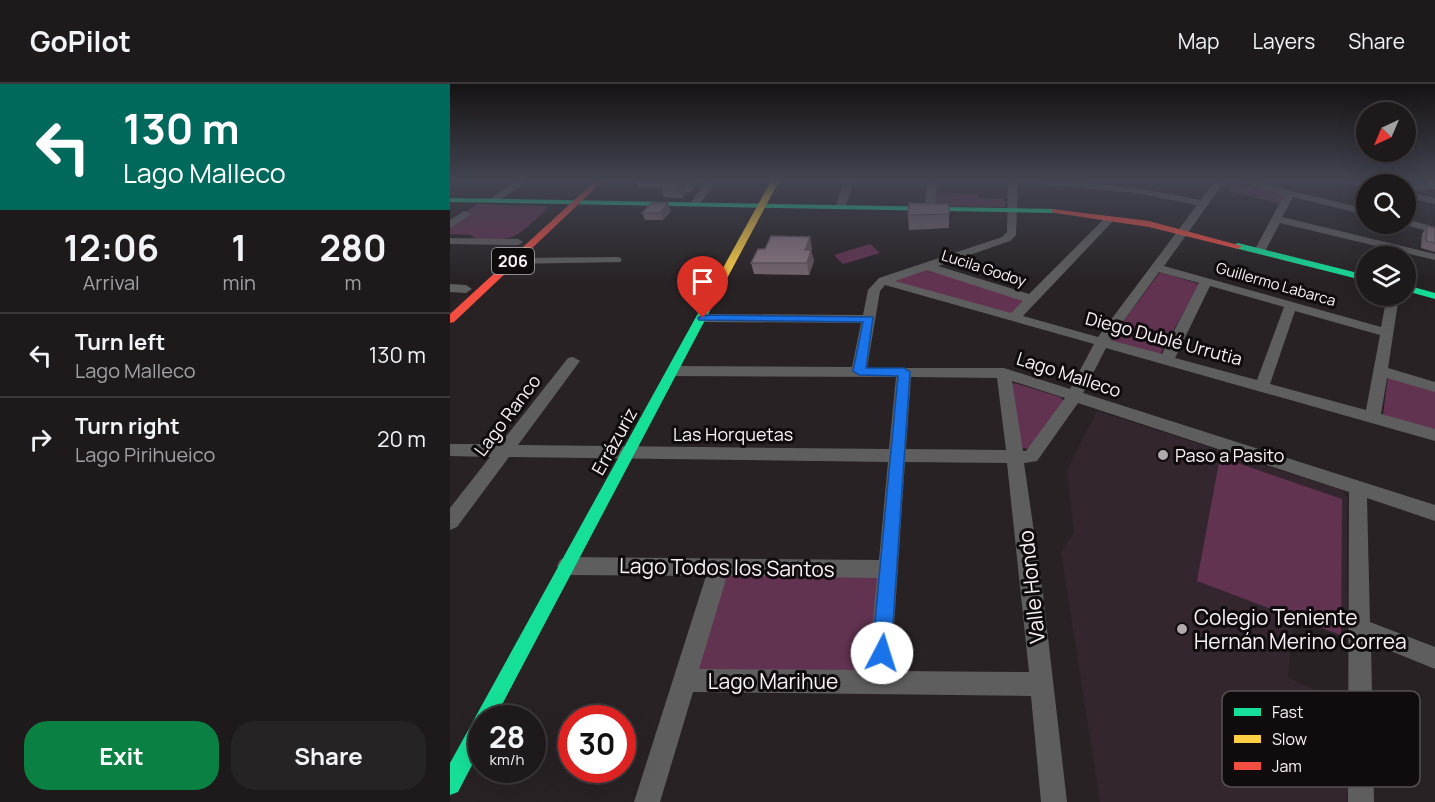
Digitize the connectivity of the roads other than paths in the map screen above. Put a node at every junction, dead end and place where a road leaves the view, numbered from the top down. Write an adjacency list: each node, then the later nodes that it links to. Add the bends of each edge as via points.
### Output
1 (466, 215): 11 (street)
2 (553, 215): 16 (main road, 206)
3 (557, 215): 20 (main road, 206)
4 (757, 215): 35 (main road, Errázuriz)
5 (1014, 215): 21 (street, via 1012,233 1006,239)
6 (1069, 215): 9 (main road)
7 (1195, 215): 14 (street)
8 (1278, 215): 10 (street)
9 (1111, 218): 14 (main road); 30 (street)
10 (1276, 219): 17 (street); 18 (street)
11 (450, 225)
12 (1416, 225): 13 (street)
13 (1435, 230)
14 (1182, 232): 17 (main road); 22 (street)
15 (450, 241): 16 (street)
16 (518, 242): 27 (main road, 206)
17 (1260, 251): 23 (main road)
18 (1435, 257)
19 (617, 260): 20 (street)
20 (512, 261): 37 (main road, 206)
21 (927, 266): 24 (street); 30 (street, Lucila Godoy)
22 (1156, 267): 25 (street, Guillermo Labarca); 39 (street)
23 (1356, 275)
24 (883, 281): 34 (street, Diego Dublé Urrutia); 36 (street, via 874,290)
25 (1206, 281): 32 (street, Guillermo Labarca); 40 (street)
26 (450, 288): 27 (street)
27 (466, 289): 31 (main road, 206)
28 (1416, 291): 29 (main road)
29 (1435, 296)
30 (1031, 299): 34 (street)
31 (450, 303)
32 (1291, 305): 38 (street, Guillermo Labarca); 47 (street)
33 (1391, 306): 38 (street)
34 (1014, 317): 39 (street, Diego Dublé Urrutia)
35 (703, 318): 36 (street); 42 (main road, Errázuriz)
36 (869, 319): 43 (street)
37 (450, 320)
38 (1387, 333): 44 (street)
39 (1102, 341): 40 (street, Diego Dublé Urrutia); 49 (street)
40 (1167, 359): 47 (street, Diego Dublé Urrutia)
41 (573, 361): 53 (street, Lago Ranco)
42 (675, 371): 43 (street, Lago Malleco); 54 (main road, Errázuriz)
43 (859, 371): 45 (street, Lago Malleco)
44 (1381, 371): 48 (street); 50 (street)
45 (904, 372): 46 (street, Lago Malleco); 55 (street)
46 (1004, 373): 49 (street, Lago Malleco); 56 (street, Valle Hondo)
47 (1262, 386): 50 (street, Diego Dublé Urrutia)
48 (1435, 387)
49 (1074, 396): 56 (street, via 1031,457); 57 (street, Lago Malleco)
50 (1373, 417): 51 (street, Diego Dublé Urrutia)
51 (1435, 435)
52 (450, 450): 53 (street, Las Horquetas)
53 (506, 450): 54 (street, Las Horquetas); 59 (street, Lago Ranco)
54 (628, 453): 55 (street, Las Horquetas); 60 (main road, Errázuriz)
55 (896, 454): 56 (street, Las Horquetas); 62 (street)
56 (1017, 457): 67 (street, Valle Hondo)
57 (1358, 489): 58 (street, Lago Malleco); 63 (street)
58 (1435, 513)
59 (450, 522)
60 (567, 566): 61 (street, Lago Todos los Santos); 69 (main road, Errázuriz)
61 (719, 568): 62 (street, Lago Todos los Santos); 65 (street)
62 (888, 569): 66 (street)
63 (1361, 629): 64 (street); 68 (street)
64 (1435, 658)
65 (685, 680): 66 (street, Lago Marihue); 72 (street)
66 (879, 681): 67 (street, Lago Marihue)
67 (1041, 684): 73 (street, Valle Hondo)
68 (1361, 691)
69 (492, 705)
70 (468, 751): 71 (main road)
71 (450, 784)
72 (647, 802)
73 (1054, 802)

